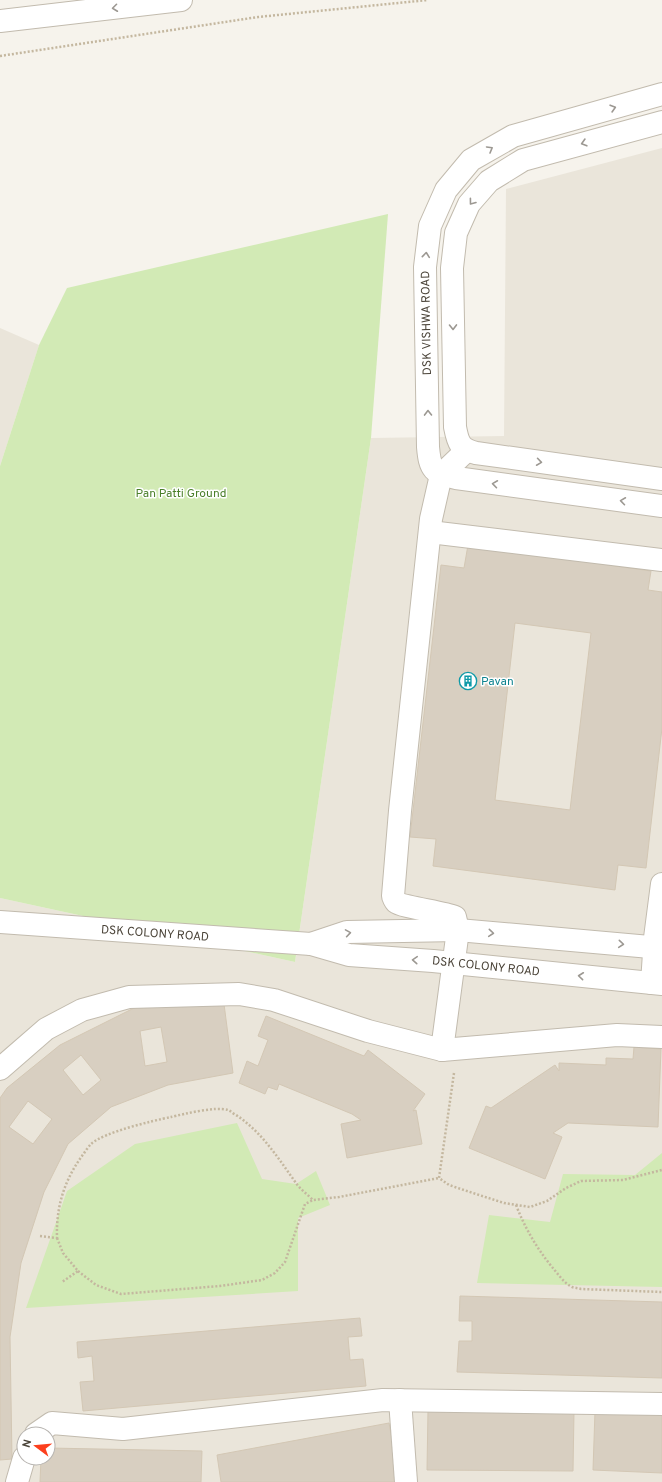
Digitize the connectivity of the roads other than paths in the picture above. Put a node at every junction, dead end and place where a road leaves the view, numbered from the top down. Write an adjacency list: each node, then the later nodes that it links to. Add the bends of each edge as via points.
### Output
1 (181, 0): 2 (street, one-way to 2)
2 (0, 21)
3 (662, 94): 6 (street, DSK VISHWA ROAD, one-way to 3, via 425,267 430,226 446,190 471,160 513,136)
4 (662, 122): 5 (street, one-way to 5, via 523,160 489,181 469,204 456,233 452,268)
5 (455, 427): 6 (street); 7 (street, via 461,446)
6 (428, 447): 8 (street, DSK VISHWA ROAD, via 430,463)
7 (466, 451): 8 (street); 9 (street, one-way to 9)
8 (442, 475): 10 (street, one-way to 8); 11 (street)
9 (662, 479)
10 (662, 506)
11 (430, 532): 12 (street); 15 (street, via 393,896 396,902 455,917)
12 (662, 560)
13 (662, 884): 17 (street)
14 (0, 922): 16 (street, DSK COLONY ROAD)
15 (458, 930): 16 (street, DSK COLONY ROAD, one-way to 15, via 347,932); 17 (street, DSK COLONY ROAD, one-way to 17); 18 (street)
16 (310, 944): 18 (street, DSK COLONY ROAD, one-way to 16, via 349,955)
17 (658, 947): 19 (street)
18 (454, 963): 19 (street, DSK COLONY ROAD, one-way to 18); 21 (street)
19 (657, 983)
20 (662, 1037): 21 (street, via 617,1035)
21 (449, 1049): 22 (street, via 368,1031 274,1000 246,995 129,997 82,1010 46,1030)
22 (0, 1068)
23 (400, 1400): 24 (street); 25 (street, via 123,1429 52,1423); 28 (street)
24 (662, 1404)
25 (48, 1426)
26 (22, 1466): 27 (street)
27 (17, 1482)
28 (406, 1482)

